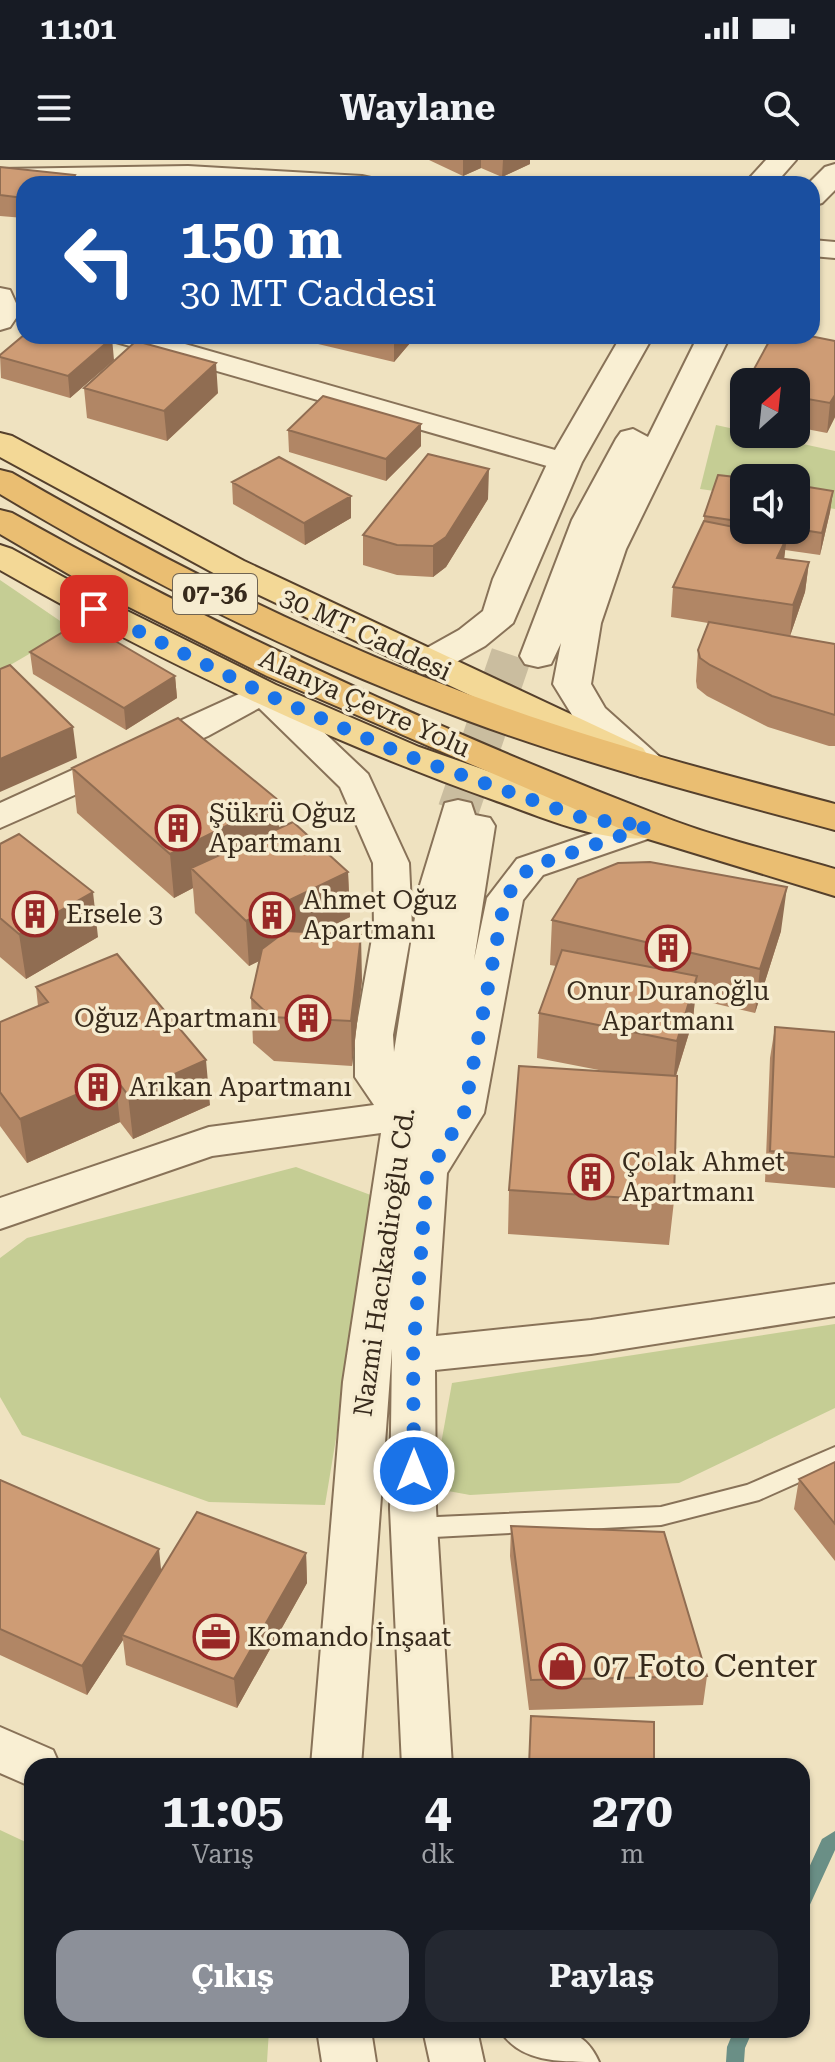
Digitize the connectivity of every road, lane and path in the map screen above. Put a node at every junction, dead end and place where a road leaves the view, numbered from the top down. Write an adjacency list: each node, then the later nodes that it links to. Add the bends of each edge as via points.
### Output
1 (330, 160): 7 (street)
2 (782, 160): 8 (street)
3 (151, 168): 5 (street); 6 (street)
4 (835, 173): 9 (street)
5 (17, 176)
6 (257, 176)
7 (314, 176)
8 (767, 176)
9 (820, 189)
10 (154, 344): 16 (street)
11 (632, 344): 16 (street)
12 (660, 344): 13 (street, via 566,522 525,654 589,520)
13 (684, 344)
14 (710, 344): 22 (street, via 609,549 583,623 572,684 590,715)
15 (0, 443): 21 (main road, 30 MT Caddesi, via 227,570)
16 (565, 462): 21 (street, via 500,615 472,638)
17 (0, 480): 21 (highway, Alanya Çevre Yolu / 07-36, via 260,617)
18 (0, 520): 21 (highway, Alanya Çevre Yolu / 07-36, via 114,585 280,668)
19 (0, 556): 20 (main road)
20 (263, 693): 23 (street); 25 (main road, via 405,755 572,814); 27 (street, via 356,782 391,863 393,927 374,1035 375,1077)
21 (429, 696): 22 (highway, Alanya Çevre Yolu / 07-36); 25 (highway, Alanya Çevre Yolu / 07-36)
22 (652, 767): 24 (highway, Alanya Çevre Yolu / 07-36)
23 (0, 817)
24 (835, 817)
25 (649, 826): 26 (highway, Alanya Çevre Yolu / 07-36); 28 (street, Nazmi Hacıkadiroğlu Cd., via 530,867 505,898 464,1113)
26 (835, 883)
27 (402, 1116): 28 (street, Nazmi Hacıkadiroğlu Cd., via 438,885 469,811); 29 (street, via 209,1142); 35 (street, Nazmi Hacıkadiroğlu Cd., via 365,1382)
28 (427, 1176): 31 (street, Nazmi Hacıkadiroğlu Cd.)
29 (0, 1214)
30 (835, 1300): 31 (street, via 591,1337)
31 (413, 1355): 33 (street, Nazmi Hacıkadiroğlu Cd.)
32 (835, 1456): 33 (lane, via 751,1493 661,1516)
33 (415, 1528): 36 (street, Nazmi Hacıkadiroğlu Cd.)
34 (0, 1749): 37 (street)
35 (337, 1758)
36 (427, 1758)
37 (24, 1761)
38 (345, 2038): 41 (street)
39 (452, 2038): 42 (street)
40 (538, 2038): 43 (street)
41 (349, 2062)
42 (457, 2062)
43 (572, 2062)

